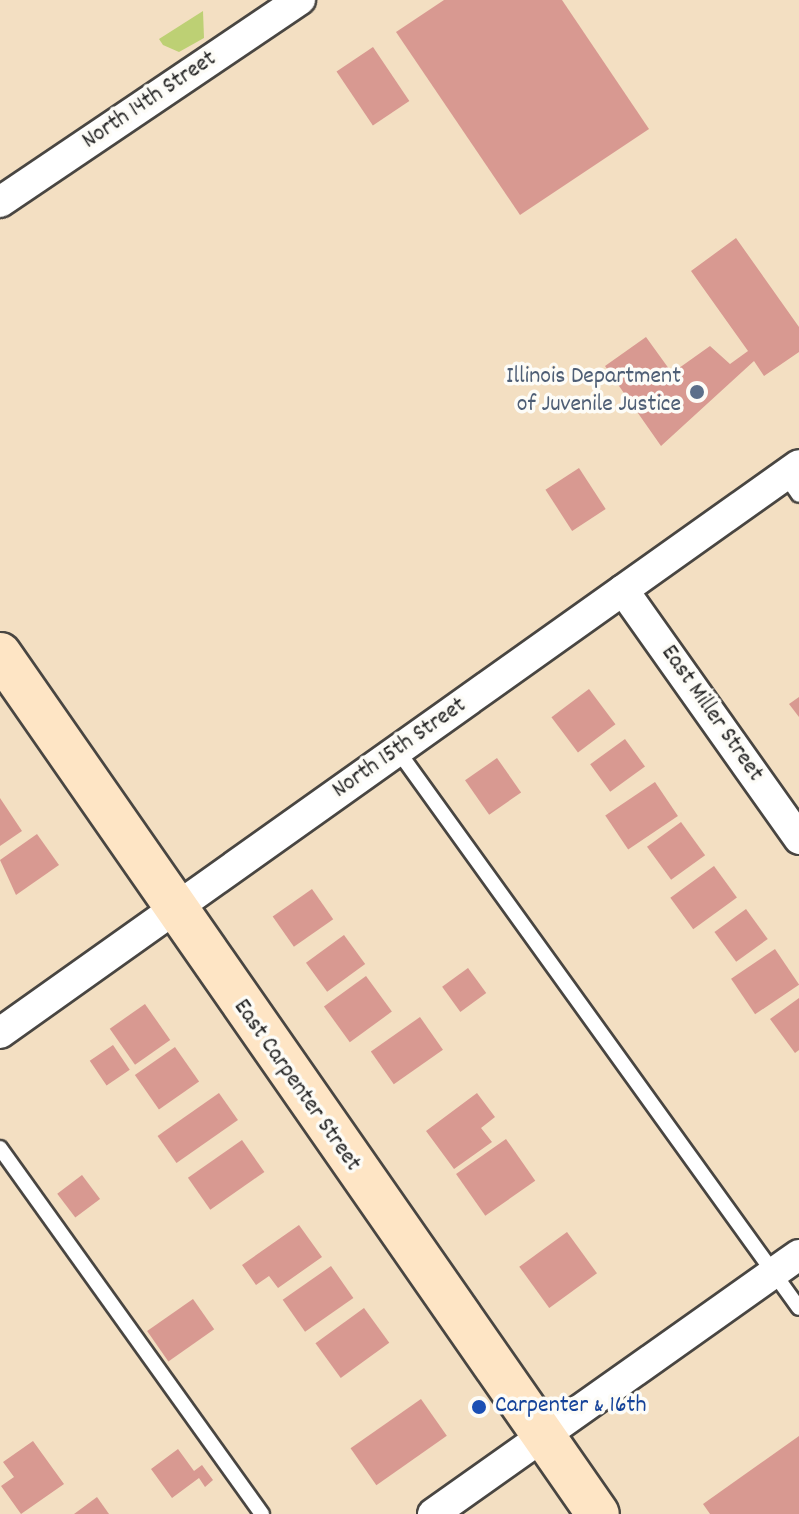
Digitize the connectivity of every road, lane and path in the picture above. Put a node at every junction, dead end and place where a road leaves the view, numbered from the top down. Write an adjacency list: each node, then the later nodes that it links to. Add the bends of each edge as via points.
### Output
1 (300, 0): 2 (street, North 14th Street)
2 (0, 202)
3 (794, 479): 4 (street, North 15th Street)
4 (623, 590): 6 (street, North 15th Street); 7 (street, East Miller Street)
5 (0, 654): 8 (street, East Carpenter Street)
6 (398, 751): 8 (street, North 15th Street); 11 (lane)
7 (799, 839)
8 (172, 910): 9 (street, North 15th Street); 13 (street, East Carpenter Street)
9 (0, 1033)
10 (0, 1148): 14 (lane)
11 (787, 1264): 12 (lane); 13 (street)
12 (799, 1308)
13 (543, 1436): 15 (street); 16 (street, East Carpenter Street)
14 (262, 1514)
15 (433, 1514)
16 (598, 1514)

